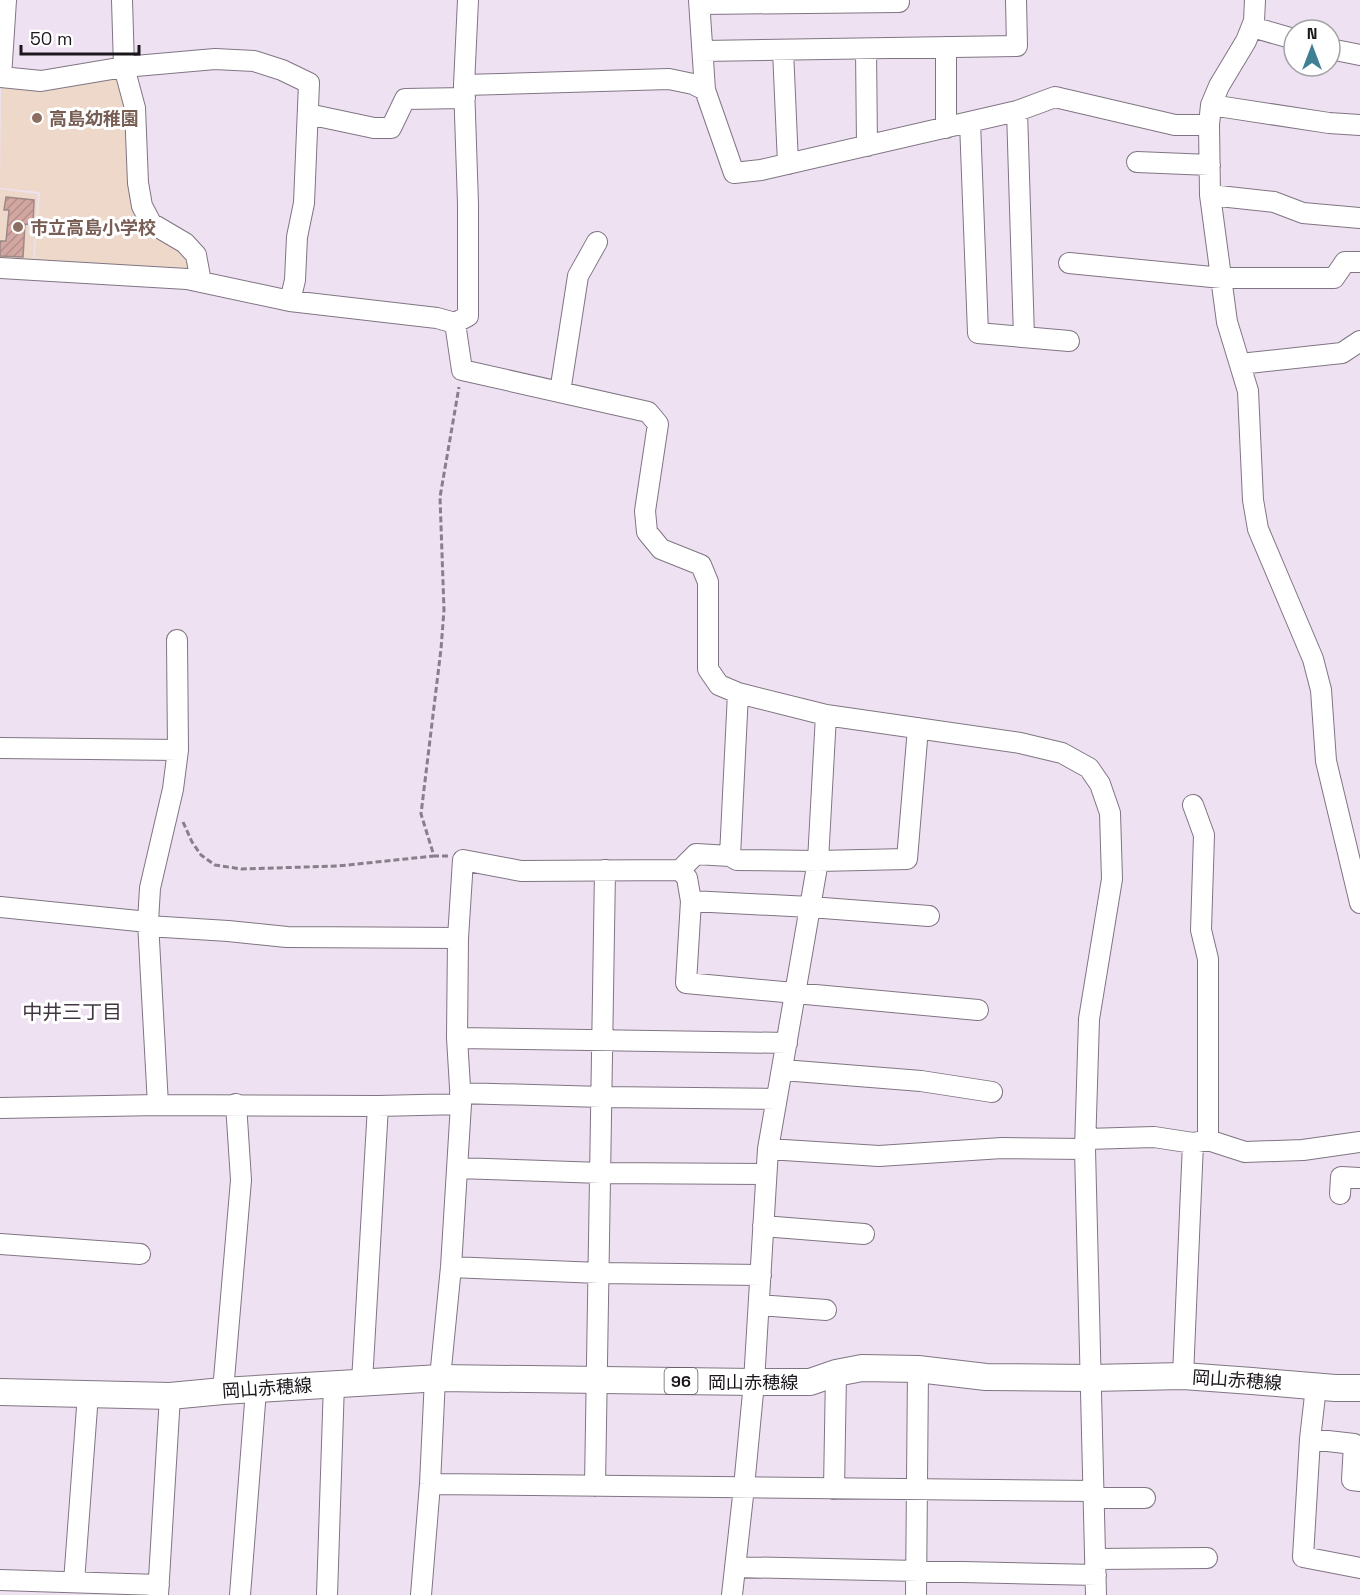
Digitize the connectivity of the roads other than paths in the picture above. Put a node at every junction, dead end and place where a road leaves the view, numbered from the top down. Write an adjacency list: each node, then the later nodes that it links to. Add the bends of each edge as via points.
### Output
1 (6, 0): 16 (street, via 1,77 41,81)
2 (122, 0): 16 (street)
3 (468, 0): 18 (street)
4 (1016, 0): 10 (street, via 1017,46)
5 (1255, 0): 8 (street)
6 (700, 2): 7 (street); 13 (street)
7 (899, 2)
8 (1252, 27): 9 (street); 19 (street)
9 (1282, 36)
10 (946, 47): 11 (street); 25 (street)
11 (866, 49): 12 (street); 26 (street)
12 (783, 50): 13 (street); 28 (street)
13 (703, 51): 17 (street)
14 (1342, 51): 15 (street)
15 (1360, 55)
16 (124, 67): 21 (street, via 215,59 254,61 309,83); 37 (street, via 135,108 142,206 151,223 185,243 196,255)
17 (705, 90): 18 (street, via 669,79); 28 (street, via 734,173)
18 (464, 91): 21 (street, via 405,99 391,128 374,129); 39 (street, via 468,316)
19 (1211, 105): 23 (street); 24 (street)
20 (1017, 111): 22 (street); 23 (street, via 1055,97 1175,125); 40 (street)
21 (308, 114): 38 (street, via 304,203)
22 (970, 122): 25 (street); 40 (street, via 978,333)
23 (1209, 125): 29 (street)
24 (1360, 125)
25 (946, 129): 26 (street)
26 (867, 146): 28 (street)
27 (1137, 162): 29 (street)
28 (788, 164)
29 (1210, 165): 30 (street)
30 (1210, 195): 31 (street, via 1274,202 1303,213); 36 (street)
31 (1360, 218)
32 (597, 242): 45 (street, via 578,276)
33 (1360, 262): 36 (street, via 1345,262 1334,278)
34 (1069, 263): 36 (street)
35 (0, 267): 37 (street)
36 (1222, 278): 44 (street, via 1227,322)
37 (201, 282): 38 (street)
38 (290, 301): 39 (street)
39 (455, 323): 45 (street, via 462,370)
40 (1024, 337): 41 (street)
41 (1069, 341)
42 (1360, 341): 43 (street)
43 (1351, 353): 44 (street)
44 (1240, 364): 58 (street, via 1248,391 1258,529 1313,659 1321,690 1326,761)
45 (560, 392): 47 (street, via 648,412 658,424 645,511 647,531 661,549 700,565 708,582 708,669 719,685)
46 (177, 640): 51 (street)
47 (738, 693): 48 (street); 53 (street)
48 (826, 716): 49 (street); 54 (street)
49 (918, 728): 54 (street, via 907,859); 80 (street, via 1062,753 1089,768 1100,784 1110,813 1112,879 1089,1019)
50 (0, 748): 51 (street)
51 (178, 750): 62 (street, via 150,888)
52 (1193, 806): 78 (street, via 1204,835 1201,930 1208,959)
53 (730, 856): 54 (street, via 737,860); 56 (street, via 696,854)
54 (818, 861): 60 (street)
55 (605, 870): 56 (street); 63 (street, via 521,871 463,860); 67 (street)
56 (680, 870): 57 (street, via 687,878)
57 (691, 901): 60 (street); 64 (street, via 686,983)
58 (1360, 903)
59 (0, 907): 62 (street)
60 (810, 907): 61 (street); 64 (street)
61 (929, 915)
62 (148, 924): 63 (street, via 287,937); 75 (street)
63 (458, 939): 66 (street)
64 (794, 993): 65 (street); 68 (street)
65 (978, 1010)
66 (457, 1038): 67 (street); 72 (street)
67 (603, 1039): 68 (street); 71 (street)
68 (787, 1043): 69 (street)
69 (783, 1070): 70 (street, via 921,1081); 73 (street)
70 (992, 1092)
71 (602, 1097): 72 (street); 73 (street); 83 (street)
72 (460, 1099): 76 (street); 82 (street)
73 (776, 1099): 81 (street)
74 (236, 1104): 75 (street); 76 (street); 108 (street, via 241,1180)
75 (158, 1105): 77 (street)
76 (378, 1106): 102 (street)
77 (0, 1108)
78 (1200, 1141): 79 (street, via 1245,1152 1303,1150); 80 (street, via 1154,1137); 98 (street)
79 (1360, 1142)
80 (1086, 1144): 81 (street, via 879,1156); 100 (street)
81 (768, 1149): 84 (street)
82 (457, 1168): 83 (street); 91 (street)
83 (601, 1173): 84 (street); 92 (street)
84 (766, 1174): 87 (street)
85 (1360, 1178): 86 (street, via 1341,1177)
86 (1340, 1194)
87 (763, 1226): 88 (street); 93 (street)
88 (864, 1234)
89 (0, 1244): 90 (street)
90 (140, 1254)
91 (451, 1267): 92 (street); 99 (street)
92 (599, 1273): 93 (street); 101 (street)
93 (760, 1275): 94 (street)
94 (759, 1305): 95 (street); 103 (street)
95 (826, 1310)
96 (918, 1370): 97 (main road, 岡山赤穂線 / 96, via 862,1368); 100 (main road, 岡山赤穂線 / 96, via 986,1377); 118 (street)
97 (836, 1373): 103 (main road, 岡山赤穂線 / 96, via 810,1382); 117 (street)
98 (1183, 1376): 100 (main road, 岡山赤穂線 / 96); 105 (main road, 岡山赤穂線 / 96)
99 (438, 1378): 101 (main road, 岡山赤穂線 / 96); 102 (main road, 岡山赤穂線 / 96); 114 (street)
100 (1090, 1378): 119 (street)
101 (597, 1380): 103 (main road, 岡山赤穂線 / 96); 115 (street)
102 (362, 1382): 104 (main road, 岡山赤穂線 / 96)
103 (754, 1382): 116 (street)
104 (334, 1383): 107 (main road, 岡山赤穂線 / 96); 130 (street)
105 (1316, 1387): 106 (main road, 岡山赤穂線 / 96); 112 (street)
106 (1360, 1388)
107 (256, 1390): 108 (main road, 岡山赤穂線 / 96); 129 (street)
108 (223, 1391): 111 (main road, 岡山赤穂線 / 96)
109 (0, 1392): 110 (main road, 岡山赤穂線 / 96)
110 (88, 1394): 111 (main road, 岡山赤穂線 / 96); 127 (street)
111 (170, 1396): 128 (street)
112 (1310, 1439): 113 (street, via 1354,1444 1352,1480); 124 (street, via 1303,1557)
113 (1360, 1481)
114 (430, 1484): 115 (street); 131 (street)
115 (595, 1486): 116 (street)
116 (744, 1487): 117 (street); 122 (street)
117 (834, 1488): 118 (street)
118 (917, 1490): 119 (street); 125 (street)
119 (1094, 1495): 120 (street); 123 (street)
120 (1145, 1498)
121 (1207, 1558): 123 (street)
122 (735, 1567): 125 (street); 132 (street)
123 (1095, 1567): 125 (street); 134 (street)
124 (1360, 1568)
125 (916, 1571): 133 (street)
126 (0, 1580): 127 (street)
127 (78, 1587): 128 (street)
128 (158, 1590)
129 (240, 1595)
130 (327, 1595)
131 (421, 1595)
132 (732, 1595)
133 (916, 1595)
134 (1096, 1595)

